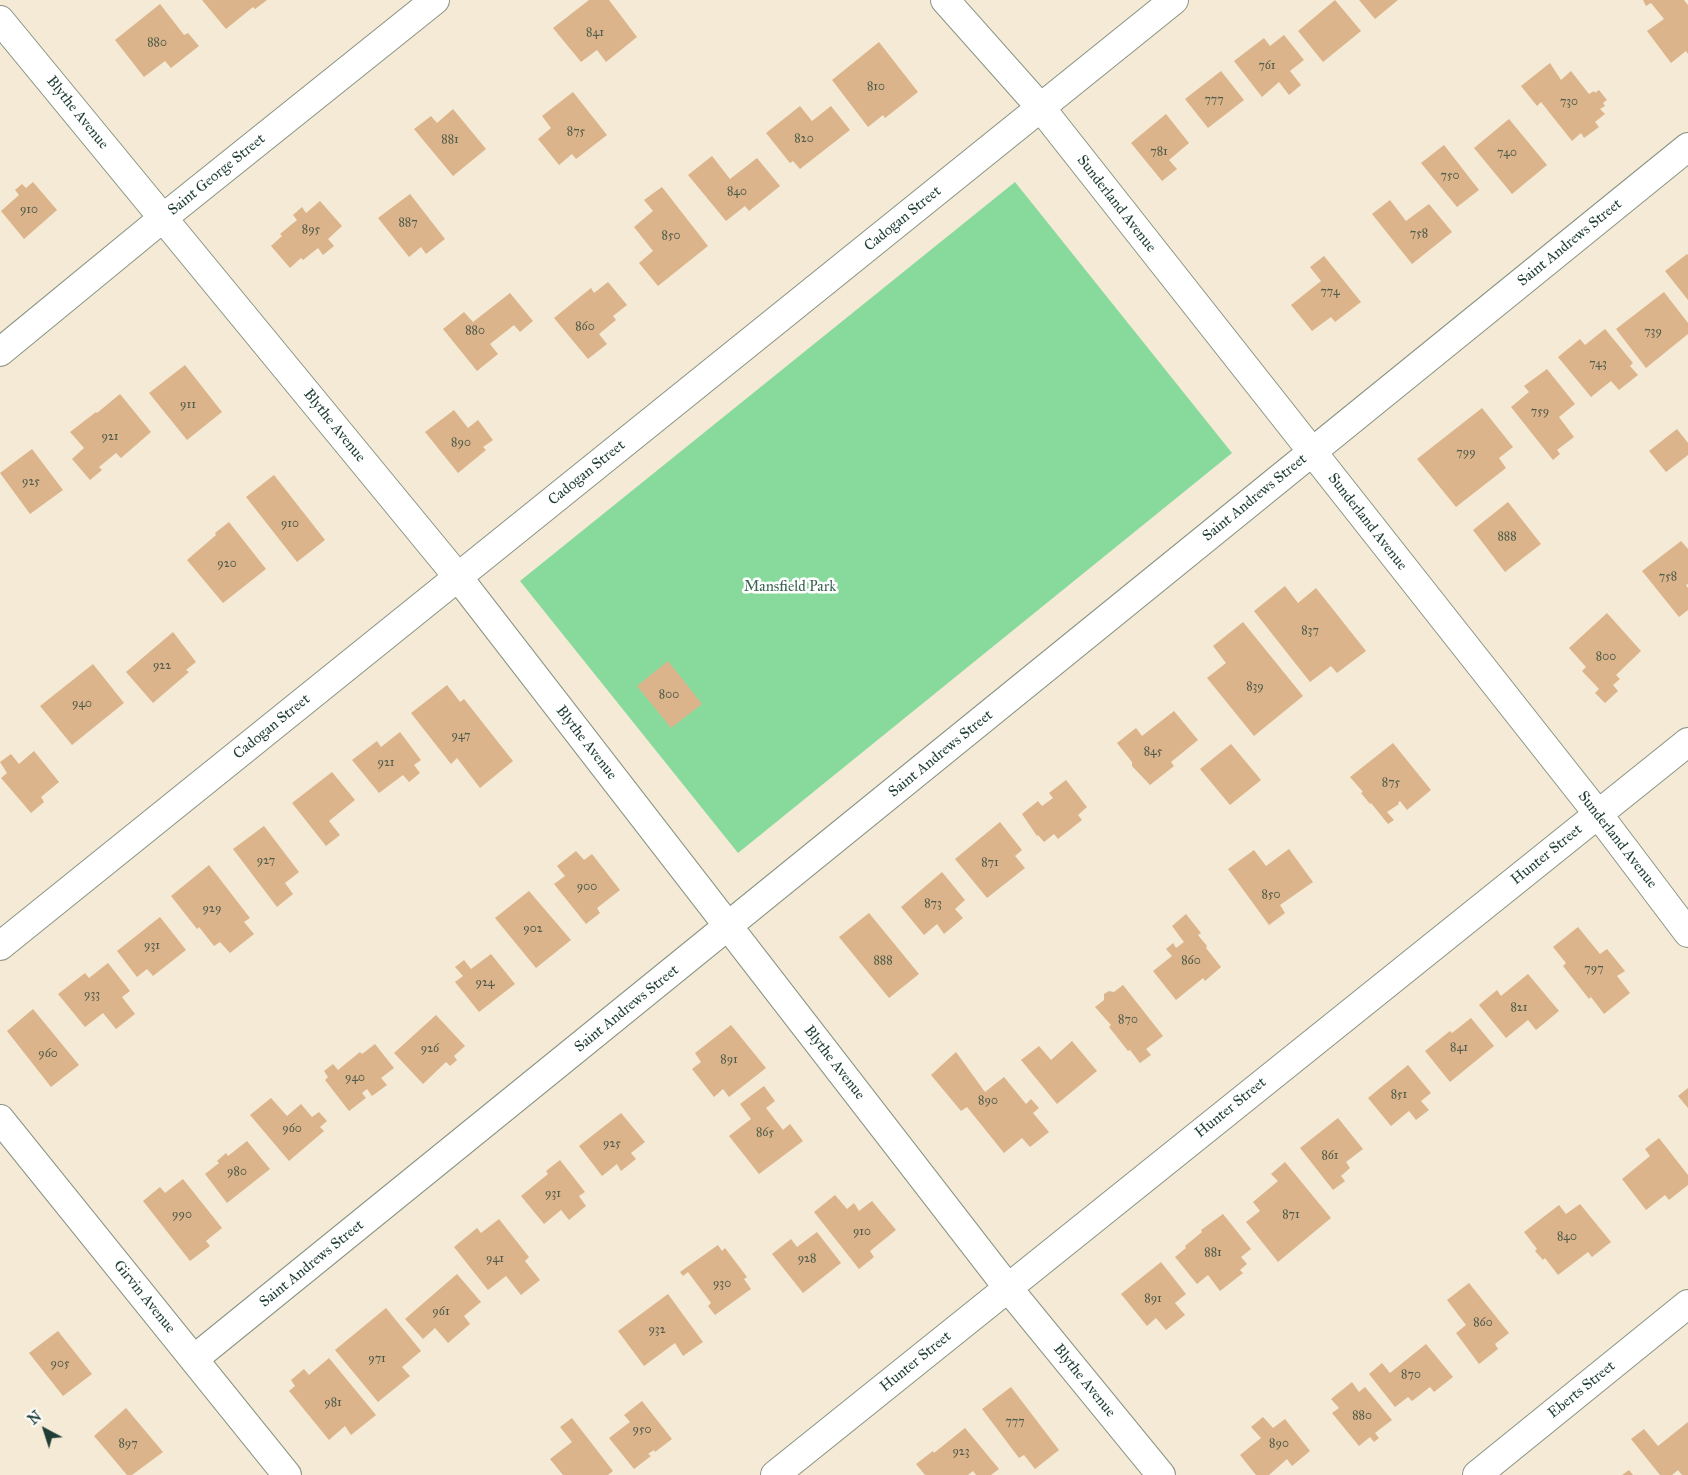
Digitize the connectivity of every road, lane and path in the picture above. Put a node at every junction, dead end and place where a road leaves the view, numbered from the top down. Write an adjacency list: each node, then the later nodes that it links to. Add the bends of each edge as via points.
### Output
1 (435, 0): 7 (street, Saint George Street)
2 (945, 0): 5 (street, Sunderland Avenue)
3 (1174, 0): 5 (street, Cadogan Street)
4 (0, 20): 7 (street, Blythe Avenue)
5 (1041, 108): 9 (street, Sunderland Avenue); 10 (street, Cadogan Street)
6 (1688, 147): 9 (street, Saint Andrews Street)
7 (163, 218): 8 (street, Saint George Street); 10 (street, Blythe Avenue)
8 (0, 352)
9 (1312, 452): 12 (street, Sunderland Avenue); 13 (street, Saint Andrews Street)
10 (458, 577): 13 (street, Blythe Avenue); 15 (street, Cadogan Street)
11 (1688, 742): 12 (street, Hunter Street)
12 (1598, 814): 14 (street, Sunderland Avenue); 17 (street, Hunter Street)
13 (728, 926): 17 (street, Blythe Avenue); 19 (street, Saint Andrews Street)
14 (1688, 933)
15 (0, 946)
16 (0, 1119): 19 (street, Girvin Avenue)
17 (1008, 1288): 21 (street, Hunter Street); 22 (street, Blythe Avenue)
18 (1688, 1304): 23 (street, Eberts Street)
19 (194, 1360): 20 (street, Girvin Avenue)
20 (288, 1475)
21 (775, 1475)
22 (1161, 1475)
23 (1477, 1475)

